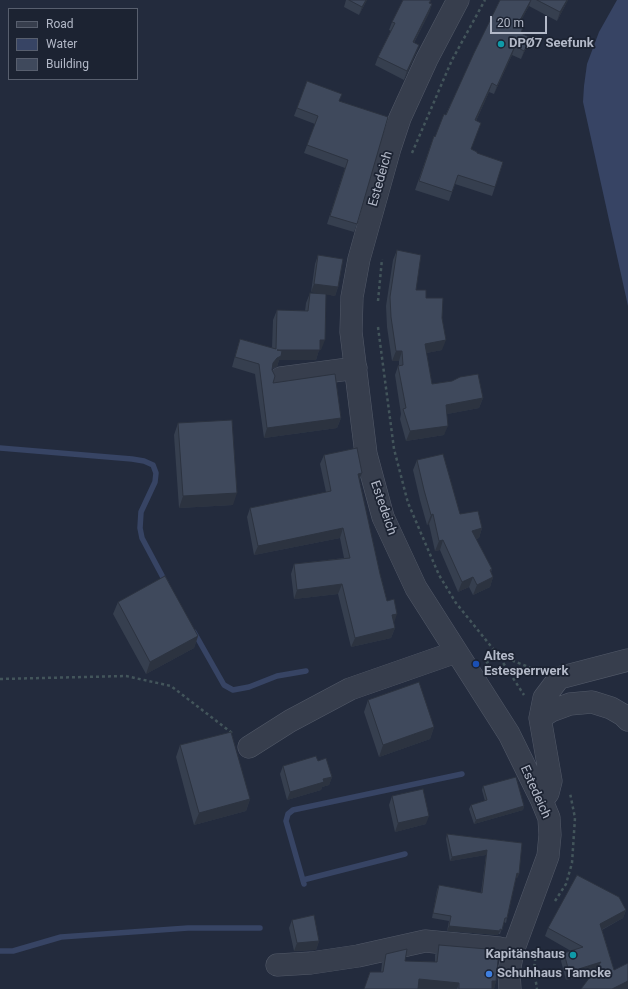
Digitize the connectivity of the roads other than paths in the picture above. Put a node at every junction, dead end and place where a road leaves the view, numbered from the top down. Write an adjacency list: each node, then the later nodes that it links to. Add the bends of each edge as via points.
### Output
1 (458, 0): 2 (street, Estedeich, via 400,118 359,259 352,304)
2 (356, 368): 3 (street); 4 (street, Estedeich, via 366,454 383,517 416,588)
3 (281, 378)
4 (456, 652): 8 (street, via 350,689 290,721); 9 (street, Estedeich, via 509,734)
5 (628, 660): 6 (street, via 559,678 544,698)
6 (540, 718): 7 (street, via 570,704 592,702 611,708); 9 (street, via 551,781 548,793)
7 (628, 720)
8 (249, 747)
9 (542, 801): 10 (street, Estedeich, via 549,818 548,856)
10 (514, 951): 11 (street, via 425,941 358,956); 12 (street, Estedeich, via 509,972)
11 (277, 965)
12 (510, 989)

